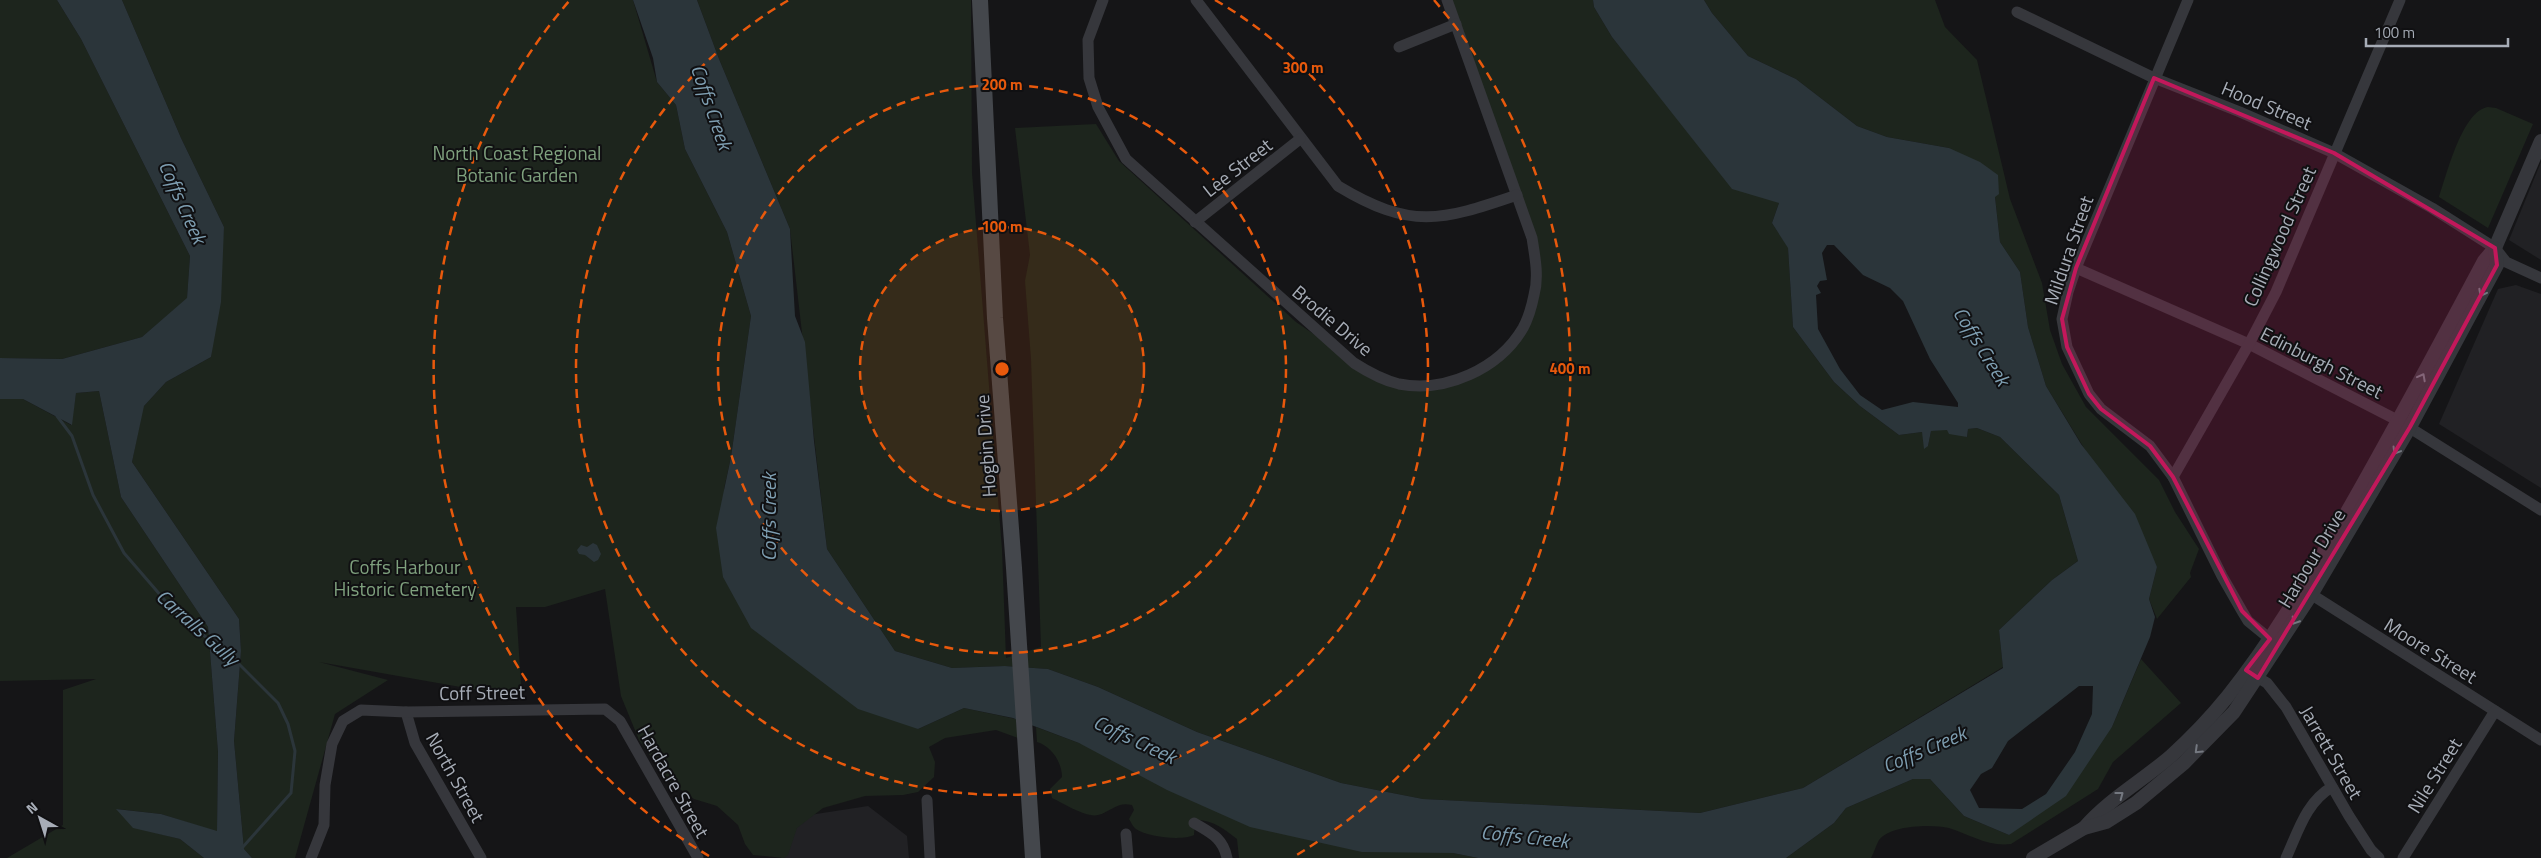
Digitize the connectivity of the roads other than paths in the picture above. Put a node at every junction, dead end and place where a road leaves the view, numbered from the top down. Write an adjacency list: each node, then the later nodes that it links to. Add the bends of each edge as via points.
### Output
1 (980, 0): 40 (main road, Hogbin Drive, via 995,318)
2 (1103, 0): 15 (street, Brodie Drive, via 1088,40 1090,78 1098,107 1126,159)
3 (1196, 0): 11 (street)
4 (1447, 0): 8 (street, Brodie Drive)
5 (2188, 0): 10 (street, Mildura Street)
6 (2400, 0): 13 (street, Collingwood Street)
7 (2017, 12): 10 (street, Hood Street)
8 (1456, 24): 9 (street); 14 (street, Brodie Drive)
9 (1399, 47)
10 (2154, 78): 13 (street, Hood Street); 17 (street, Mildura Street)
11 (1300, 139): 14 (street, via 1338,186 1369,205 1398,215 1435,217); 15 (street, Lee Street)
12 (2541, 142): 16 (street, Harbour Drive)
13 (2334, 153): 16 (street, Hood Street); 19 (street, Collingwood Street, via 2276,292)
14 (1517, 196): 15 (street, Brodie Drive, via 1532,238 1536,266 1535,294 1523,327 1503,353 1475,372 1448,383 1428,385 1384,380 1354,363)
15 (1194, 222)
16 (2495, 248): 18 (street, Hood Street, via 2506,262); 20 (street, Harbour Drive, via 2497,265)
17 (2076, 268): 19 (street, Edinburgh Street); 21 (street, Mildura Street, via 2062,319 2070,355 2089,394 2101,409 2150,446)
18 (2541, 278)
19 (2249, 344): 20 (street, Edinburgh Street); 21 (street, Collingwood Street)
20 (2405, 424): 22 (street, Edinburgh Street); 23 (street, Harbour Drive)
21 (2173, 477): 24 (street, Mildura Street, via 2242,611 2248,621)
22 (2541, 510)
23 (2307, 592): 24 (street, Harbour Drive); 26 (street, Harbour Drive, one-way to 26); 27 (street, Moore Street)
24 (2270, 639): 25 (street, Harbour Drive)
25 (2246, 670): 26 (street, Jarrett Street); 34 (street, Harbour Drive, one-way to 25, via 2099,811 2171,756 2228,695)
26 (2258, 678): 31 (street, Jarrett Street, via 2267,683 2286,707); 34 (street, Harbour Drive, one-way to 34, via 2233,714 2184,763 2106,822)
27 (2495, 711): 30 (street, Moore Street); 46 (street, Nile Street)
28 (406, 712): 29 (street, Coff Street, via 605,709); 36 (street, Coff Street, via 361,710 344,721 332,744 325,785 324,825); 37 (street, North Street, via 415,742)
29 (620, 721): 38 (street, Hardacre Street)
30 (2541, 740)
31 (2332, 787): 44 (street, via 2317,797); 45 (street, Jarrett Street)
32 (927, 800): 39 (street)
33 (1194, 823): 42 (street, via 1213,834 1224,846)
34 (2084, 828): 43 (street, Harbour Drive)
35 (1126, 834): 41 (street)
36 (311, 858)
37 (481, 858)
38 (698, 858)
39 (930, 858)
40 (1033, 858)
41 (1128, 858)
42 (1227, 858)
43 (2033, 858)
44 (2286, 858)
45 (2379, 858)
46 (2403, 858)

